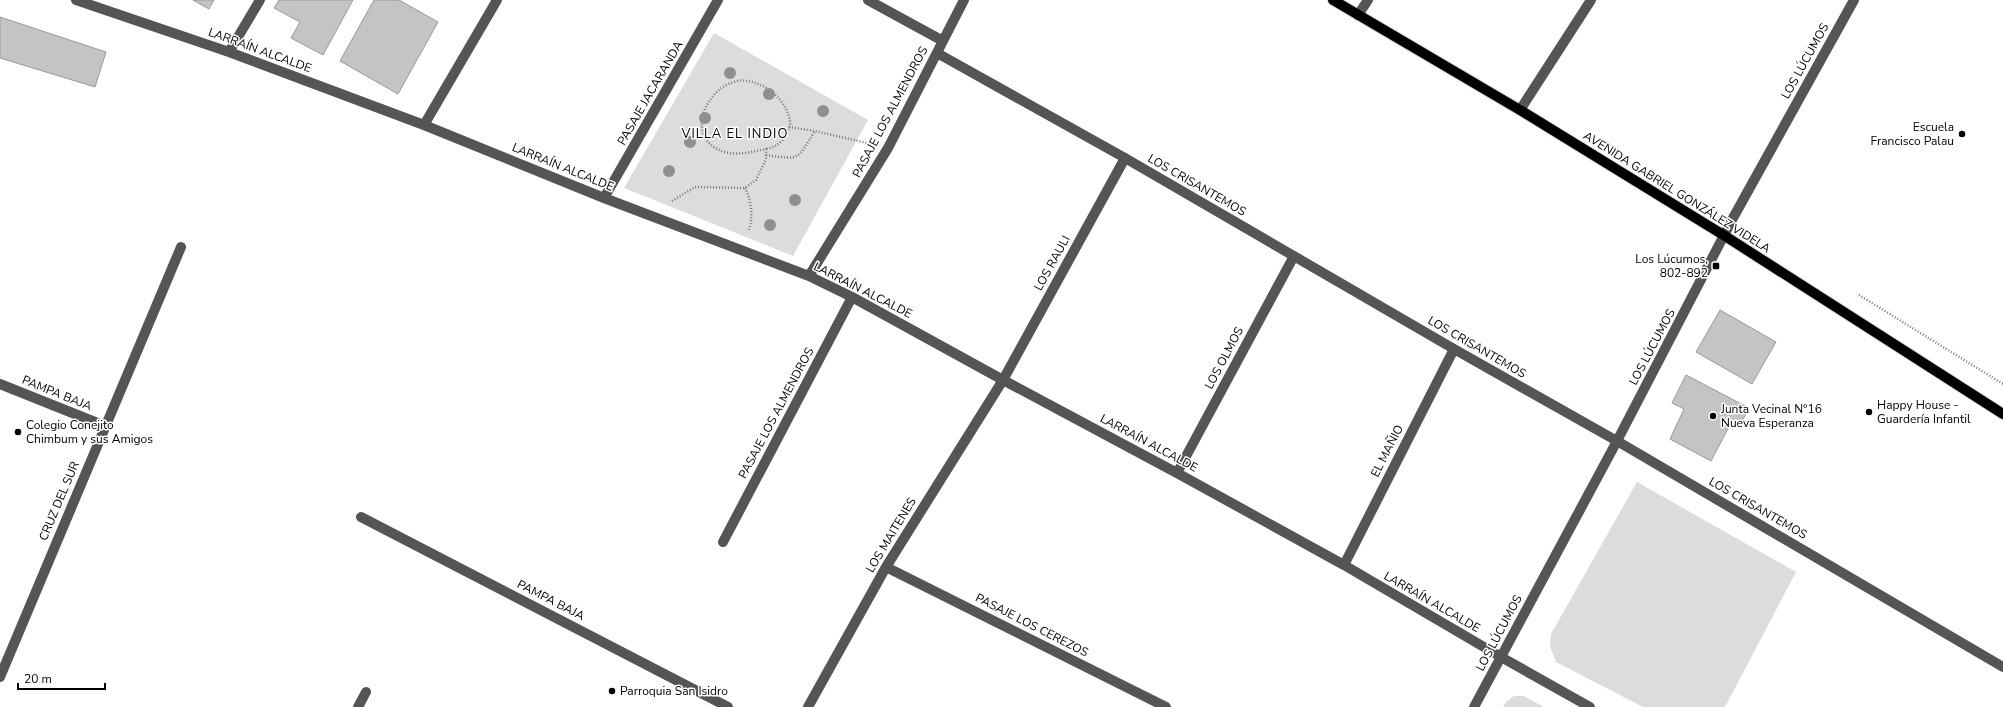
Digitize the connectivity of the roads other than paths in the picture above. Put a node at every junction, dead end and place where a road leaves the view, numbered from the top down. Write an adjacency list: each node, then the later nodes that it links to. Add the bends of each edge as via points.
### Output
1 (76, 0): 13 (street, LARRAÍN ALCALDE)
2 (260, 0): 13 (street)
3 (497, 0): 16 (street)
4 (718, 0): 18 (street, PASAJE JACARANDA)
5 (868, 0): 12 (street)
6 (964, 0): 12 (street, PASAJE LOS ALMENDROS)
7 (1333, 0): 11 (main road, AVENIDA GABRIEL GONZÁLEZ VIDELA)
8 (1368, 0): 11 (street)
9 (1591, 0): 15 (street)
10 (1854, 0): 19 (street, LOS LÚCUMOS)
11 (1358, 15): 15 (main road, AVENIDA GABRIEL GONZÁLEZ VIDELA)
12 (942, 41): 14 (street, PASAJE LOS ALMENDROS)
13 (229, 52): 16 (street, LARRAÍN ALCALDE)
14 (937, 52): 17 (street, LOS CRISANTEMOS); 22 (street, PASAJE LOS ALMENDROS, via 888,148)
15 (1520, 110): 19 (main road, AVENIDA GABRIEL GONZÁLEZ VIDELA)
16 (424, 125): 18 (street, LARRAÍN ALCALDE)
17 (1125, 158): 21 (street, LOS CRISANTEMOS); 25 (street, LOS RAULI)
18 (604, 198): 22 (street, LARRAÍN ALCALDE)
19 (1725, 236): 27 (main road, AVENIDA GABRIEL GONZÁLEZ VIDELA); 29 (street, LOS LÚCUMOS)
20 (181, 247): 28 (street, CRUZ DEL SUR)
21 (1294, 256): 24 (street, LOS CRISANTEMOS); 30 (street, LOS OLMOS)
22 (809, 276): 23 (street, LARRAÍN ALCALDE)
23 (852, 296): 25 (street, LARRAÍN ALCALDE); 32 (street, PASAJE LOS ALMENDROS)
24 (1454, 349): 29 (street, LOS CRISANTEMOS); 33 (street, EL MAÑIO)
25 (1003, 380): 30 (street, LARRAÍN ALCALDE); 34 (street, LOS MAITENES)
26 (0, 384): 28 (street, PAMPA BAJA)
27 (2003, 414)
28 (105, 426): 37 (street, CRUZ DEL SUR)
29 (1617, 441): 35 (street, LOS LÚCUMOS); 36 (street, LOS CRISANTEMOS)
30 (1176, 472): 33 (street, LARRAÍN ALCALDE)
31 (361, 517): 40 (street, PAMPA BAJA)
32 (723, 542)
33 (1344, 564): 35 (street, LARRAÍN ALCALDE)
34 (886, 567): 41 (street, LOS MAITENES); 42 (street, PASAJE LOS CEREZOS)
35 (1501, 657): 43 (street, LOS LÚCUMOS); 44 (street, LARRAÍN ALCALDE)
36 (2003, 667)
37 (0, 677)
38 (366, 692): 39 (street)
39 (358, 707)
40 (728, 707)
41 (808, 707)
42 (1166, 707)
43 (1474, 707)
44 (1590, 707)

